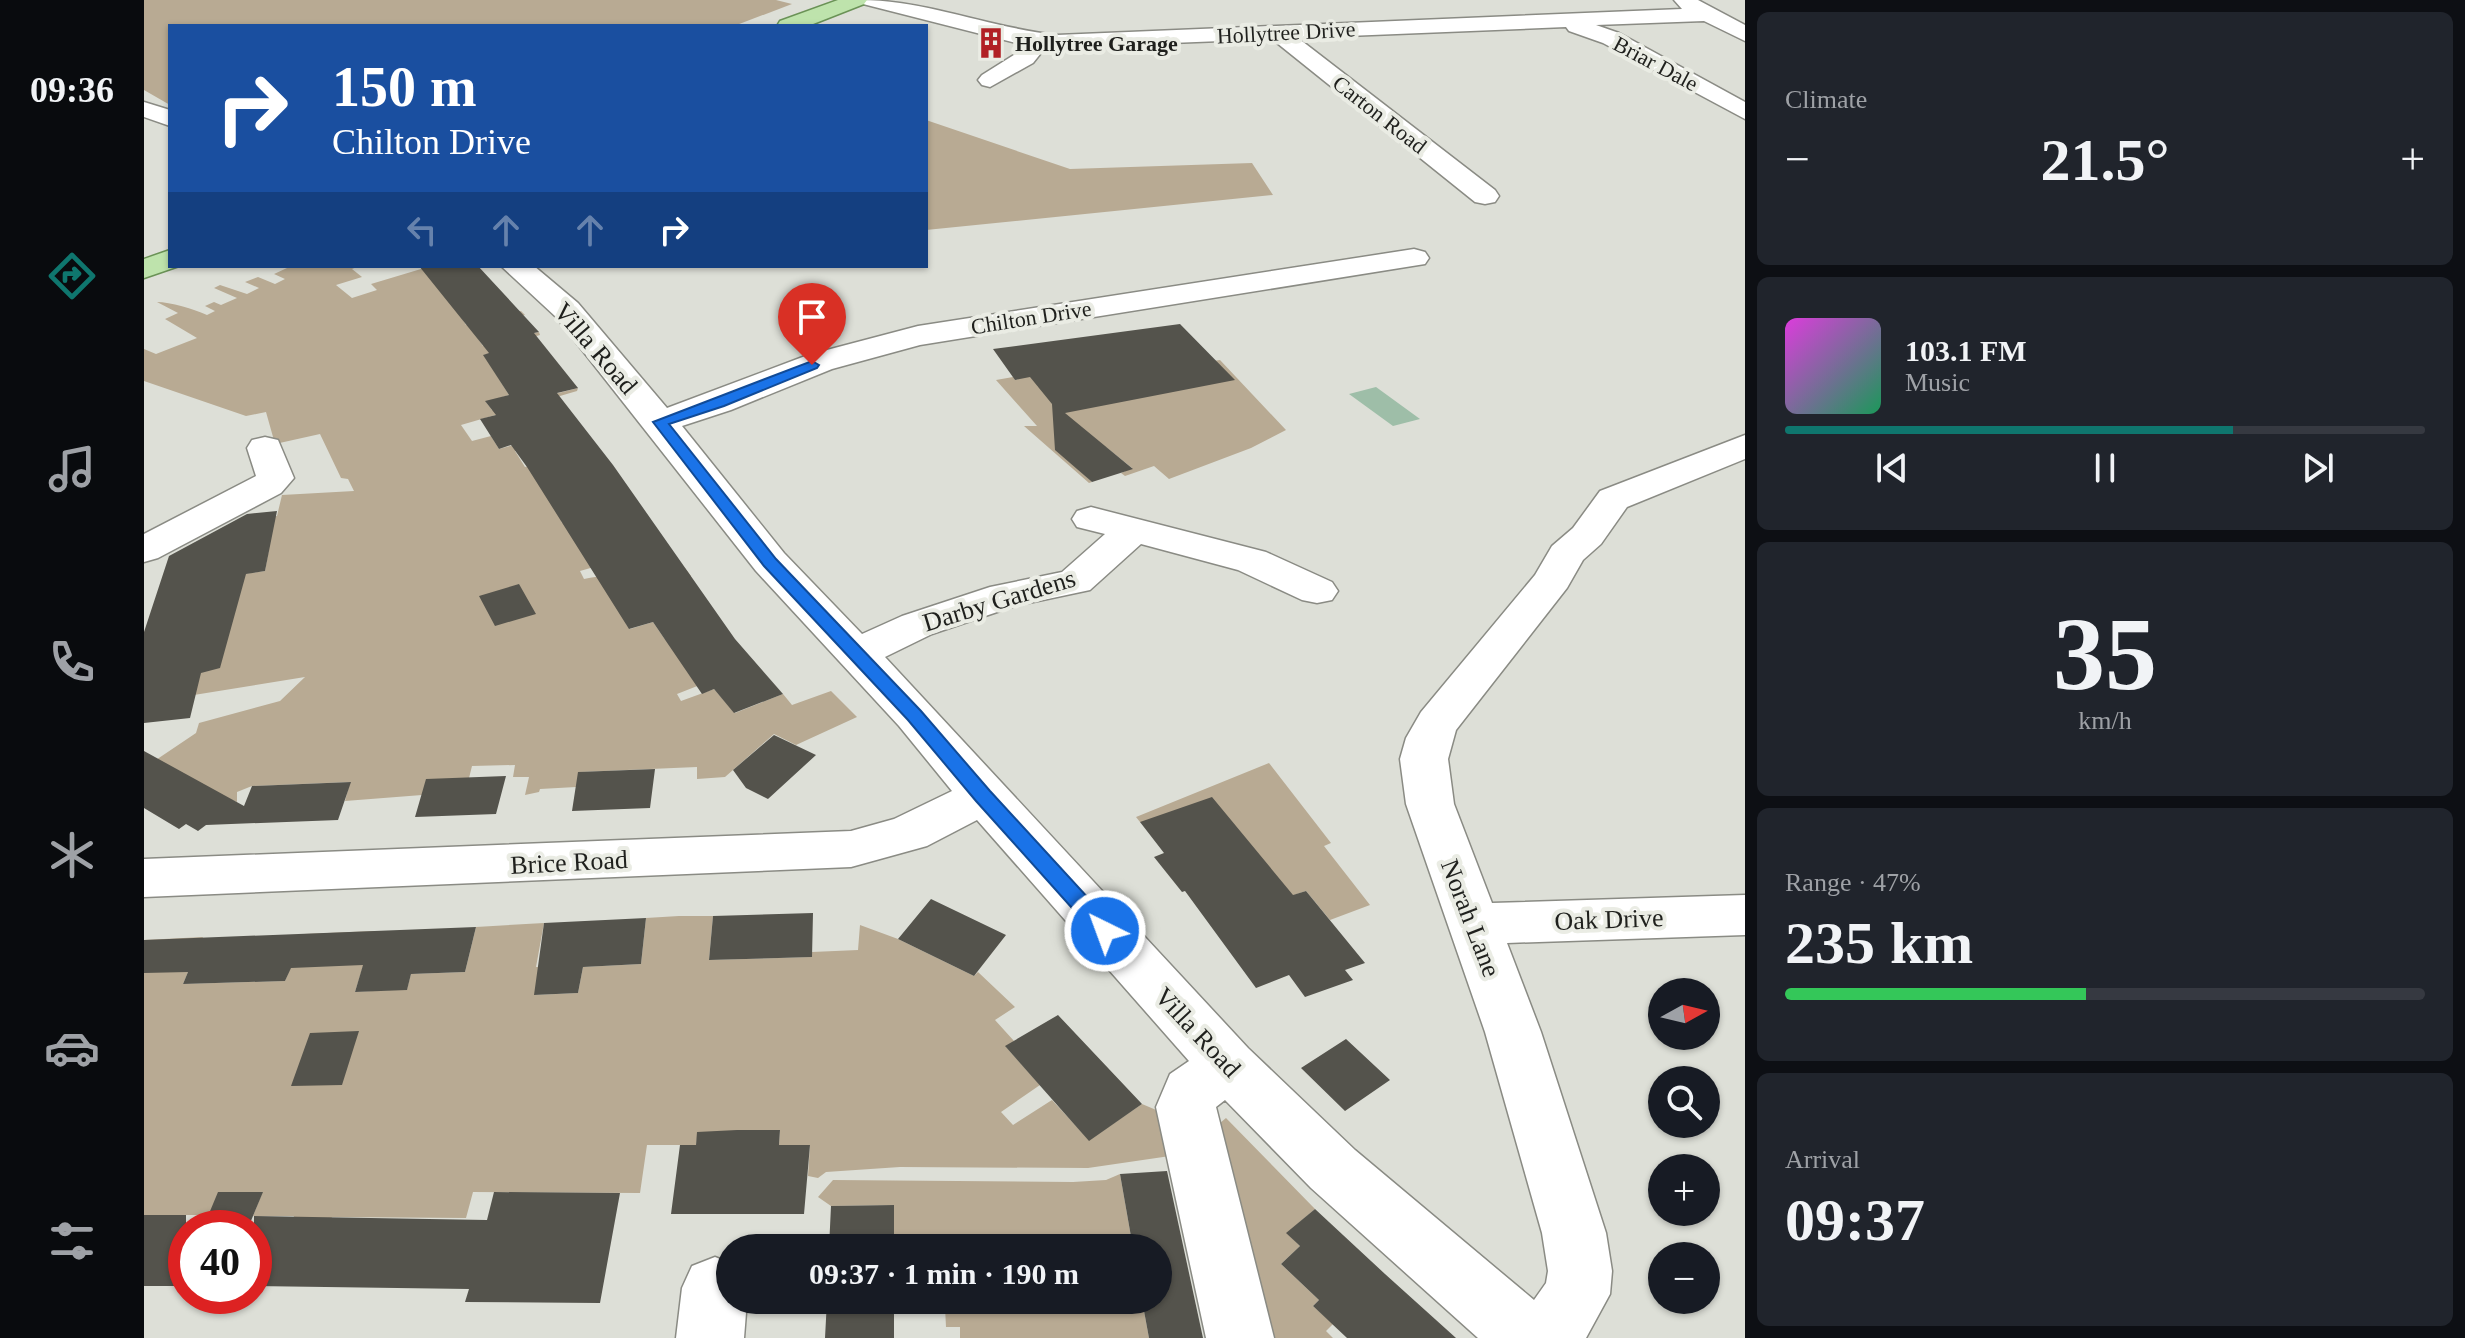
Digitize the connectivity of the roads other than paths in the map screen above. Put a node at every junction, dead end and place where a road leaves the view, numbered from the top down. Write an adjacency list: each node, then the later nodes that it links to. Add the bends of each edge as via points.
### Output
1 (857, 0): 6 (main road); 10 (street, Hollytree Drive)
2 (1682, 0): 4 (street)
3 (1430, 8): 7 (street)
4 (1708, 14): 5 (street, Hollytree Drive); 9 (street)
5 (1563, 21): 7 (street, Hollytree Drive); 13 (street, Briar Dale, via 1611,38)
6 (793, 24)
7 (1453, 24): 8 (street, Hollytree Drive)
8 (1276, 32): 10 (street, Hollytree Drive); 15 (street, Carton Road)
9 (1745, 34)
10 (1039, 41): 11 (street, via 1025,58)
11 (990, 80)
12 (144, 109): 14 (street)
13 (1745, 112)
14 (168, 117)
15 (1485, 196)
16 (1414, 258): 20 (street, Chilton Drive, via 918,336 820,362)
17 (168, 260): 19 (main road)
18 (518, 268): 20 (street, Villa Road, via 567,310)
19 (144, 269)
20 (660, 422): 27 (street, Villa Road, via 770,562)
21 (1745, 446): 31 (street, Norah Lane, via 1613,499 1609,532 1566,554 1553,579 1437,723 1424,766 1430,804)
22 (265, 448): 25 (street, via 275,478 268,485)
23 (1091, 519): 24 (street)
24 (1132, 531): 26 (street, via 1252,561); 27 (street, Darby Gardens, via 1076,581 1005,596 917,625)
25 (144, 550)
26 (1317, 591)
27 (855, 654): 28 (street, Villa Road)
28 (983, 796): 29 (street, Brice Road, via 909,833 858,848); 32 (street, Villa Road)
29 (144, 878)
30 (1745, 915): 31 (street, Oak Drive)
31 (1472, 924): 35 (street, Norah Lane, via 1513,1032 1574,1233 1580,1271 1577,1294)
32 (1228, 1065): 33 (street, via 1191,1092 1186,1107); 34 (street, Villa Road, via 1333,1169)
33 (1240, 1338)
34 (1528, 1338)
35 (1547, 1338)

